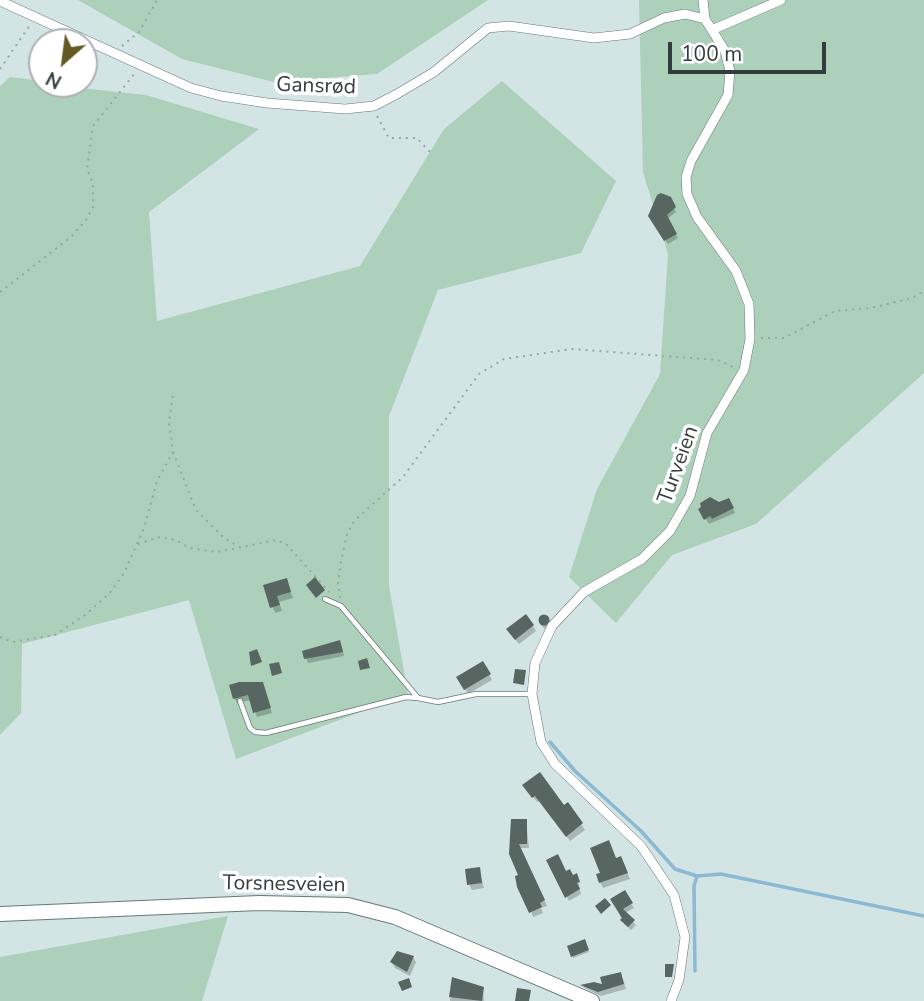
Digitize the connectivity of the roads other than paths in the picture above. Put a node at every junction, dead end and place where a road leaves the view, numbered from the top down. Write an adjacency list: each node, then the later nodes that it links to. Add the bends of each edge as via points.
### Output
1 (702, 0): 4 (street)
2 (781, 0): 5 (street)
3 (0, 1): 4 (street, Gansrød, via 191,88 220,96 345,108 374,106 434,72 488,28 509,26 594,38 630,34 685,14)
4 (705, 19): 5 (street, Turveien)
5 (714, 29): 7 (street, Turveien, via 730,71 727,95 691,161 687,194 697,217 736,271 749,304 750,339 744,370 708,433 690,496 670,531 642,559 584,592 552,626 535,663)
6 (325, 598): 8 (lane, via 341,606)
7 (532, 694): 8 (lane, via 476,694 438,702); 12 (street, Turveien, via 541,742 555,764 641,846 674,895 685,937)
8 (418, 698): 9 (lane, via 406,697 266,733 250,728)
9 (240, 701)
10 (0, 914): 11 (main road, Torsnesveien, via 259,903 348,905 395,917)
11 (592, 1001)
12 (671, 1001)

